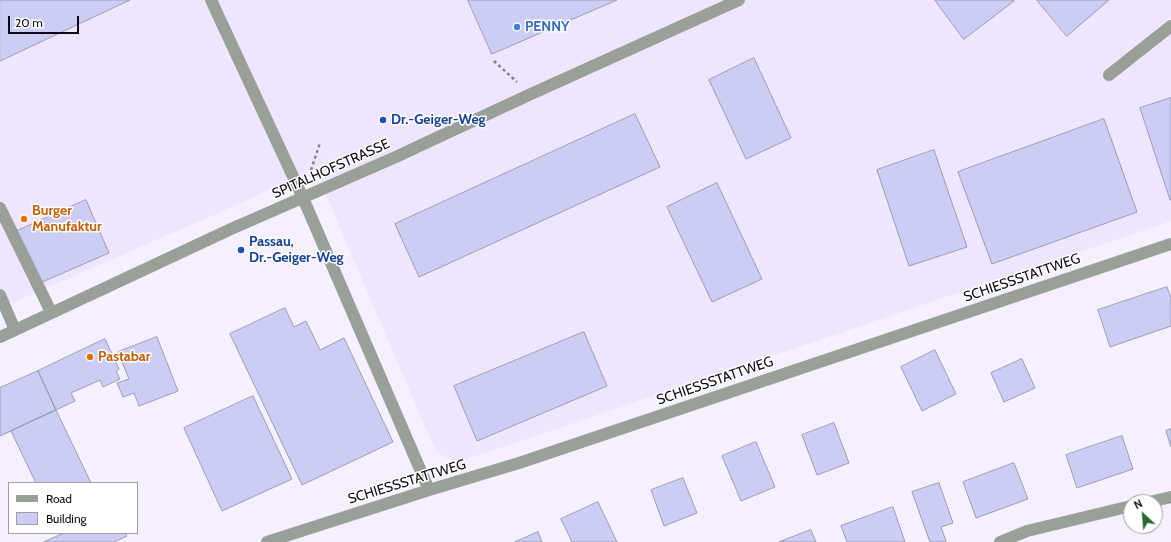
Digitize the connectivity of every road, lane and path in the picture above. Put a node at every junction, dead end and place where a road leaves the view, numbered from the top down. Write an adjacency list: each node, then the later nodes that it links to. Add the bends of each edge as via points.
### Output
1 (211, 0): 7 (street)
2 (739, 0): 6 (street, SPITALHOFSTRASSE)
3 (1171, 26): 5 (street)
4 (494, 61): 6 (path)
5 (1109, 75)
6 (531, 94): 7 (street, SPITALHOFSTRASSE)
7 (303, 198): 11 (street, SPITALHOFSTRASSE); 14 (street)
8 (0, 208): 11 (street)
9 (1171, 244): 14 (street, SCHIESSSTATTWEG, via 519,463)
10 (0, 295): 12 (street)
11 (51, 312): 12 (street, SPITALHOFSTRASSE)
12 (15, 330): 13 (street, SPITALHOFSTRASSE)
13 (0, 337)
14 (429, 490): 16 (street, SCHIESSSTATTWEG)
15 (1123, 508): 17 (street, via 1026,531)
16 (267, 542)
17 (1000, 542)

